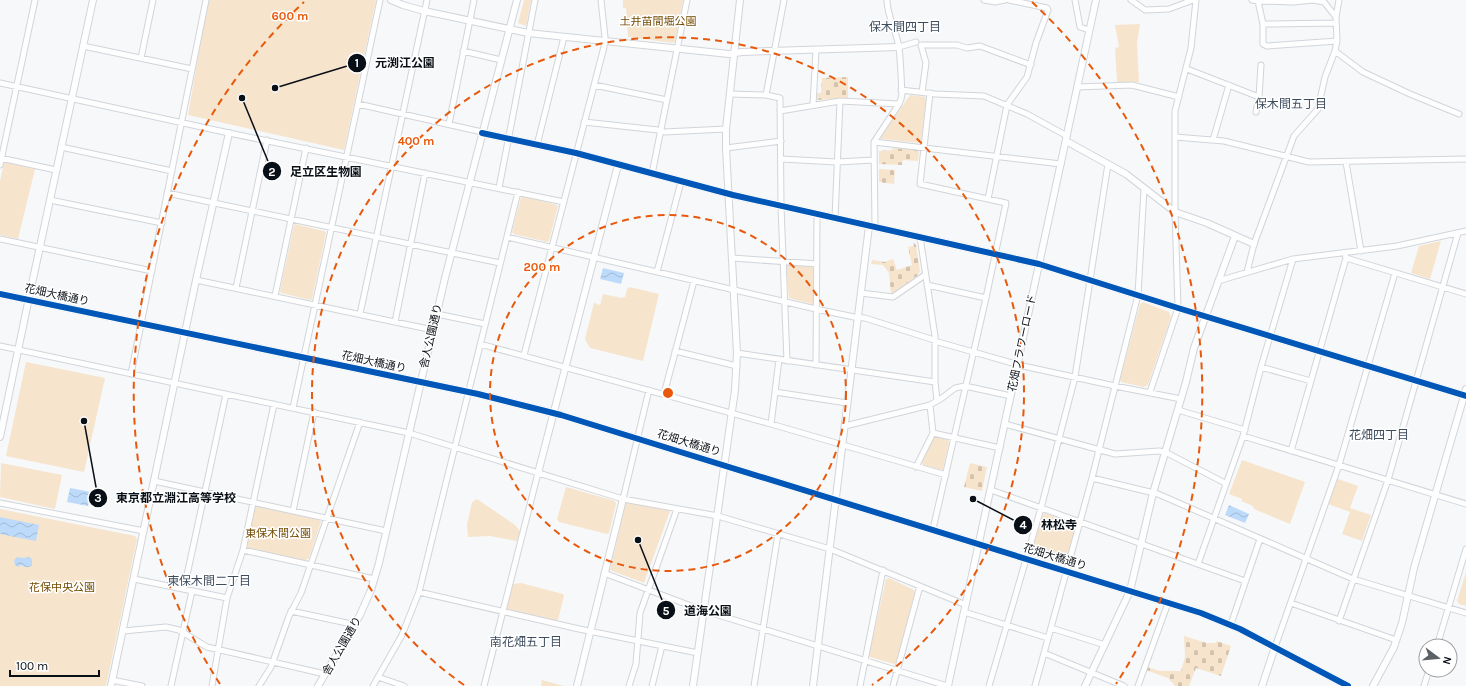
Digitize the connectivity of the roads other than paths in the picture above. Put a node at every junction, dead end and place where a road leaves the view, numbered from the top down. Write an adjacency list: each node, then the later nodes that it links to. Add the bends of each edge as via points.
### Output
1 (35, 0): 56 (street)
2 (93, 0): 38 (street)
3 (153, 0): 46 (street)
4 (206, 0): 50 (street)
5 (380, 0): 67 (street)
6 (391, 0): 27 (street)
7 (426, 0): 27 (street)
8 (474, 0): 29 (street)
9 (518, 0): 31 (street, 舎人公園通り)
10 (535, 0): 33 (street)
11 (601, 0): 35 (street)
12 (687, 0): 40 (street)
13 (740, 0): 45 (street)
14 (784, 0): 42 (street)
15 (887, 0): 39 (street)
16 (984, 0): 17 (street)
17 (1005, 0)
18 (1009, 0): 26 (street)
19 (1041, 0): 26 (street)
20 (1075, 0): 32 (street, via 1080,27)
21 (1096, 0): 32 (street, 花畑フラワーロード)
22 (1131, 0): 23 (street, via 1145,10 1169,9)
23 (1194, 0): 51 (street, via 1192,41)
24 (1339, 0): 28 (street)
25 (1255, 1): 28 (street, via 1319,0 1324,2); 30 (street)
26 (1040, 6): 48 (street, via 1048,10)
27 (424, 11): 29 (street); 73 (street)
28 (1336, 20): 30 (street); 36 (street)
29 (470, 21): 31 (street); 44 (street)
30 (1263, 24): 36 (street, via 1263,44 1267,46)
31 (510, 30): 33 (street); 47 (street, 舎人公園通り)
32 (1089, 30): 55 (street, 花畑フラワーロード)
33 (528, 33): 34 (street); 85 (street)
34 (564, 37): 35 (street); 89 (street)
35 (604, 41): 40 (street); 53 (street)
36 (1336, 41): 43 (street)
37 (916, 42): 39 (street)
38 (83, 46): 46 (street); 64 (street)
39 (899, 47): 41 (street); 57 (street)
40 (678, 49): 45 (street); 65 (street)
41 (816, 50): 42 (street); 69 (street)
42 (774, 51): 45 (street); 61 (street)
43 (1335, 51): 74 (street, via 1363,72); 97 (street, via 1325,77 1318,109 1294,136)
44 (463, 52): 47 (street); 77 (street)
45 (734, 53): 60 (street)
46 (141, 58): 50 (street)
47 (501, 60): 80 (street, 舎人公園通り)
48 (1031, 65): 58 (street, via 980,46 967,48 957,45 921,45 926,63); 70 (street, via 1027,77)
49 (1261, 65): 63 (street)
50 (192, 69): 76 (street)
51 (1187, 69): 54 (street); 62 (street)
52 (0, 83): 56 (street)
53 (594, 85): 65 (street); 75 (street)
54 (1229, 85): 63 (street); 86 (street)
55 (1077, 86): 62 (street, via 1132,85); 83 (street, 花畑フラワーロード)
56 (16, 87): 64 (street); 98 (street)
57 (901, 90): 58 (street); 68 (street)
58 (922, 92): 59 (street)
59 (930, 93): 70 (street, via 984,96); 93 (street)
60 (730, 94): 61 (street); 78 (street)
61 (766, 96): 71 (street, via 780,98)
62 (1179, 97): 82 (street, via 1175,111)
63 (1259, 97): 72 (street)
64 (72, 99): 76 (street); 90 (street)
65 (667, 100): 79 (street)
66 (840, 101): 68 (street); 69 (street); 102 (street)
67 (358, 104): 73 (street); 96 (street)
68 (899, 104): 88 (street)
69 (813, 105): 71 (street)
70 (1007, 106): 83 (street, via 1027,114); 95 (street)
71 (780, 111): 87 (street)
72 (1256, 112)
73 (403, 114): 77 (street); 108 (street)
74 (1459, 114)
75 (584, 122): 79 (street); 94 (street)
76 (182, 123): 81 (street); 110 (street)
77 (449, 124): 80 (street)
78 (726, 129): 79 (street); 92 (street)
79 (661, 131): 112 (street)
80 (482, 132): 85 (street); 113 (street, 舎人公園通り)
81 (229, 133): 84 (street); 123 (street)
82 (1175, 137): 86 (street); 126 (street)
83 (1066, 139): 104 (street, 花畑フラワーロード); 105 (street)
84 (268, 140): 91 (street); 125 (street)
85 (508, 140): 89 (street); 115 (street)
86 (1212, 140): 97 (street)
87 (781, 142): 92 (street); 99 (street)
88 (874, 142): 93 (street); 101 (street)
89 (536, 145): 94 (street)
90 (61, 147): 109 (street); 110 (street)
91 (306, 148): 96 (street); 129 (street)
92 (726, 148): 119 (street)
93 (924, 148): 95 (street); 120 (street, via 920,184)
94 (576, 153): 107 (street); 122 (street)
95 (998, 156): 104 (street); 120 (street)
96 (347, 157): 108 (street); 132 (street)
97 (1286, 157): 103 (street, via 1309,162); 141 (street)
98 (1, 158): 106 (street); 109 (street)
99 (781, 159): 102 (street); 124 (street)
100 (1466, 159): 103 (street)
101 (874, 160): 102 (street); 131 (street)
102 (837, 162): 128 (street)
103 (1346, 162): 144 (street)
104 (1061, 164): 154 (street, 花畑フラワーロード)
105 (1108, 164): 116 (street, via 1126,174); 161 (street)
106 (0, 165)
107 (618, 165): 112 (street); 148 (street)
108 (392, 166): 111 (street); 136 (street)
109 (56, 170): 121 (street)
110 (172, 171): 118 (street)
111 (426, 173): 113 (street); 140 (street)
112 (652, 174): 114 (street)
113 (469, 182): 115 (street); 145 (street, 舎人公園通り)
114 (681, 182): 119 (street); 156 (street)
115 (499, 188): 117 (street)
116 (1144, 189): 126 (street); 171 (street)
117 (518, 192): 122 (street); 137 (street)
118 (168, 193): 123 (street); 130 (street)
119 (728, 194): 124 (street); 149 (street)
120 (988, 199): 146 (street, via 1006,203)
121 (50, 200): 130 (street); 142 (street)
122 (564, 202): 143 (street)
123 (213, 203): 125 (street); 160 (street)
124 (781, 206): 127 (street); 151 (street)
125 (252, 211): 129 (street); 166 (street)
126 (1175, 212): 135 (street); 177 (street)
127 (817, 214): 128 (street); 153 (street)
128 (835, 218): 131 (street)
129 (292, 220): 132 (street); 172 (street)
130 (162, 223): 155 (street)
131 (872, 227): 138 (street); 168 (street)
132 (331, 228): 136 (street); 176 (street)
133 (1466, 231): 134 (street)
134 (1458, 233): 144 (street); 165 (street)
135 (1235, 236): 141 (street); 163 (street)
136 (377, 237): 140 (street); 179 (street)
137 (507, 237): 143 (street); 152 (street)
138 (920, 237): 146 (street); 159 (street)
139 (0, 239): 142 (street)
140 (411, 244): 145 (street); 183 (street)
141 (1254, 244): 157 (street)
142 (40, 247): 155 (street); 174 (street)
143 (552, 248): 148 (street); 197 (street)
144 (1361, 251): 147 (street)
145 (451, 252): 152 (street); 180 (street, 舎人公園通り)
146 (995, 254): 154 (street); 173 (street)
147 (1346, 256): 150 (street); 158 (street); 195 (street)
148 (594, 258): 156 (street); 205 (street)
149 (732, 258): 151 (street); 167 (street)
150 (1293, 259): 157 (street); 188 (street)
151 (784, 262): 153 (street); 175 (street)
152 (500, 263): 185 (street)
153 (817, 264): 178 (street)
154 (1039, 264): 161 (street); 201 (street, 花畑フラワーロード)
155 (152, 270): 184 (street)
156 (657, 272): 162 (street)
157 (1247, 272): 163 (street)
158 (1395, 273): 165 (street); 204 (street)
159 (925, 274): 164 (street); 168 (street, via 893,297)
160 (196, 280): 166 (street); 187 (street)
161 (1090, 280): 171 (street); 209 (street)
162 (694, 281): 167 (street); 193 (street)
163 (1218, 281): 181 (street)
164 (927, 285): 173 (street); 189 (street)
165 (1443, 287): 170 (street); 211 (street)
166 (236, 288): 172 (street)
167 (734, 289): 175 (street); 196 (street)
168 (861, 293): 182 (street)
169 (0, 294): 174 (street, 花畑大橋通り)
170 (1466, 294)
171 (1138, 295): 177 (street); 216 (street)
172 (275, 296): 176 (street)
173 (986, 298): 194 (street)
174 (29, 300): 184 (street, 花畑大橋通り); 192 (street)
175 (785, 301): 178 (street); 200 (street)
176 (315, 305): 179 (street); 198 (street)
177 (1178, 308): 181 (street); 220 (street)
178 (816, 309): 182 (street); 202 (street)
179 (360, 314): 183 (street)
180 (437, 314): 185 (street); 186 (street, 舎人公園通り)
181 (1205, 316): 188 (street); 225 (street)
182 (858, 317): 189 (street); 207 (street)
183 (394, 322): 186 (street)
184 (141, 324): 187 (street, 花畑大橋通り); 208 (street)
185 (485, 324): 190 (street)
186 (433, 330): 214 (street, 舎人公園通り)
187 (185, 333): 198 (street, 花畑大橋通り); 213 (street)
188 (1271, 337): 195 (street); 206 (street)
189 (935, 341): 194 (street); 212 (street)
190 (480, 344): 197 (street); 218 (street)
191 (0, 346): 192 (street)
192 (19, 350): 208 (street); 243 (street)
193 (675, 351): 203 (street); 223 (street)
194 (974, 352): 201 (street); 215 (street)
195 (1319, 352): 204 (street); 210 (street)
196 (737, 353): 199 (street); 203 (street)
197 (524, 356): 205 (street)
198 (304, 358): 214 (street, 花畑大橋通り); 230 (street)
199 (779, 359): 200 (street); 219 (street)
200 (787, 361): 202 (street)
201 (1018, 364): 209 (street); 224 (street, 花畑フラワーロード)
202 (816, 365): 207 (street)
203 (736, 366): 234 (street)
204 (1368, 366): 211 (street); 254 (street)
205 (566, 367): 217 (street); 233 (street)
206 (1262, 367): 210 (street); 239 (street)
207 (852, 370): 212 (street); 227 (street)
208 (131, 374): 213 (street)
209 (1075, 377): 216 (street); 246 (street)
210 (1311, 381): 251 (street)
211 (1416, 381): 221 (street); 259 (street)
212 (935, 382): 226 (street)
213 (175, 383): 222 (street); 260 (street)
214 (421, 383): 218 (street, 花畑大橋通り); 240 (street, 舎人公園通り)
215 (965, 386): 224 (street); 226 (street, via 955,388); 245 (street)
216 (1115, 386): 220 (street); 250 (street)
217 (649, 390): 223 (street); 244 (street)
218 (468, 392): 233 (street, 花畑大橋通り); 248 (street)
219 (775, 392): 227 (street); 236 (street)
220 (1150, 392): 225 (street)
221 (1465, 393): 265 (street)
222 (226, 394): 228 (street); 263 (street)
223 (664, 394): 234 (street)
224 (1011, 396): 237 (street, 花畑フラワーロード)
225 (1181, 399): 231 (street)
226 (936, 400): 229 (street)
227 (847, 403): 238 (street)
228 (274, 404): 230 (street); 268 (street)
229 (930, 404): 238 (street); 241 (street)
230 (293, 408): 232 (street)
231 (1178, 410): 239 (street); 252 (street)
232 (314, 412): 235 (street); 273 (street)
233 (554, 413): 244 (street, 花畑大橋通り); 256 (street)
234 (732, 413): 236 (street); 253 (street)
235 (360, 422): 240 (street); 275 (street)
236 (771, 424): 247 (street)
237 (1005, 424): 246 (street); 249 (street, 花畑フラワーロード)
238 (845, 426): 247 (street)
239 (1245, 430): 242 (street)
240 (409, 433): 248 (street); 280 (street, 舎人公園通り)
241 (932, 433): 245 (street); 255 (street)
242 (1243, 436): 251 (street); 261 (street)
243 (0, 437)
244 (638, 438): 253 (street, 花畑大橋通り); 266 (street)
245 (954, 438): 249 (street); 257 (street)
246 (1059, 439): 250 (street); 271 (street)
247 (843, 445): 255 (street); 267 (street)
248 (455, 447): 256 (street); 304 (street)
249 (1000, 448): 262 (street, 花畑フラワーロード)
250 (1099, 450): 252 (street, via 1115,454); 258 (street)
251 (1291, 451): 254 (street)
252 (1165, 452): 261 (street); 264 (street)
253 (725, 465): 267 (street, 花畑大橋通り); 274 (street)
254 (1339, 465): 259 (street); 289 (street)
255 (916, 467): 257 (street)
256 (538, 473): 266 (street); 313 (street)
257 (946, 475): 278 (street)
258 (1092, 478): 264 (street); 277 (street)
259 (1388, 480): 265 (street); 297 (street)
260 (154, 481): 263 (street); 279 (street)
261 (1225, 483): 276 (street)
262 (991, 490): 271 (street); 283 (street, 花畑フラワーロード)
263 (205, 492): 268 (street); 301 (street)
264 (1152, 492): 276 (street); 284 (street)
265 (1436, 494): 270 (street); 305 (street)
266 (623, 498): 272 (street); 294 (street)
267 (836, 500): 278 (street, 花畑大橋通り); 285 (street)
268 (253, 502): 273 (street); 287 (street)
269 (0, 503): 279 (street)
270 (1466, 504)
271 (1041, 508): 277 (street); 288 (street)
272 (677, 509): 274 (street); 300 (street)
273 (293, 511): 275 (street)
274 (718, 516): 281 (street); 311 (street)
275 (326, 518): 280 (street); 291 (street)
276 (1213, 519): 282 (street); 290 (street)
277 (1080, 522): 284 (street); 293 (street)
278 (933, 529): 283 (street, 花畑大橋通り)
279 (144, 531): 295 (street)
280 (386, 531): 296 (street, 舎人公園通り)
281 (778, 534): 285 (street); 320 (street)
282 (1260, 539): 289 (street); 298 (street)
283 (979, 544): 288 (street, 花畑大橋通り); 309 (street, 花畑フラワーロード)
284 (1141, 544): 290 (street); 303 (street)
285 (830, 549): 292 (street); 329 (street)
286 (1466, 549): 310 (street)
287 (243, 550): 291 (street); 306 (street)
288 (1027, 559): 293 (street, 花畑大橋通り); 318 (street)
289 (1306, 559): 297 (street); 308 (street)
290 (1198, 564): 298 (street)
291 (310, 565): 296 (street); 312 (street, via 301,593)
292 (883, 570): 299 (street); 336 (street)
293 (1067, 571): 303 (street, 花畑大橋通り); 321 (street)
294 (604, 573): 300 (street); 323 (street)
295 (134, 579): 301 (street); 322 (street)
296 (374, 579): 319 (street, 舎人公園通り)
297 (1353, 579): 305 (street); 316 (street)
298 (1245, 581): 317 (street)
299 (920, 586): 309 (street); 338 (street)
300 (648, 589): 311 (street); 328 (street, via 640,613)
301 (184, 590): 302 (street)
302 (192, 591): 306 (street); 324 (street)
303 (1130, 591): 307 (street, 花畑大橋通り); 330 (street)
304 (419, 592): 313 (street); 341 (street, via 402,634)
305 (1408, 596): 310 (street); 327 (street)
306 (227, 598): 333 (street)
307 (1168, 603): 317 (street, 花畑大橋通り); 364 (street)
308 (1291, 603): 316 (street); 332 (street)
309 (966, 605): 314 (street, 花畑フラワーロード)
310 (1448, 608): 315 (street); 326 (street)
311 (704, 610): 320 (street); 334 (street)
312 (291, 611): 319 (street, via 347,623); 337 (street)
313 (502, 611): 323 (street); 350 (street)
314 (964, 612): 318 (street); 359 (street, 花畑フラワーロード)
315 (1466, 613)
316 (1339, 621): 327 (street)
317 (1230, 624): 332 (street, 花畑大橋通り)
318 (1007, 626): 325 (street); 360 (street)
319 (354, 627): 340 (street, 舎人公園通り)
320 (763, 628): 329 (street); 355 (street)
321 (1051, 628): 325 (street); 330 (street)
322 (123, 631): 324 (street, via 166,627); 342 (street)
323 (590, 631): 328 (street); 351 (street)
324 (183, 632): 333 (street); 344 (street)
325 (1048, 638): 335 (street)
326 (1439, 638)
327 (1396, 640): 367 (street)
328 (638, 641): 331 (street); 352 (street, via 636,664)
329 (818, 645): 336 (street); 356 (street)
330 (1105, 645): 339 (street)
331 (662, 646): 334 (street); 353 (street)
332 (1275, 647): 365 (street); 366 (street, 花畑大橋通り)
333 (218, 651): 337 (street); 345 (street)
334 (698, 653): 354 (street)
335 (1044, 653): 339 (street); 361 (street)
336 (865, 660): 338 (street); 357 (street)
337 (273, 662): 340 (street); 346 (street)
338 (898, 670): 358 (street); 359 (street)
339 (1092, 673): 362 (street); 363 (street)
340 (325, 674): 347 (street, 舎人公園通り)
341 (378, 677): 348 (street); 349 (street)
342 (112, 683): 343 (street)
343 (142, 686)
344 (171, 686)
345 (212, 686)
346 (259, 686)
347 (318, 686)
348 (373, 686)
349 (404, 686)
350 (484, 686)
351 (577, 686)
352 (629, 686)
353 (652, 686)
354 (693, 686)
355 (754, 686)
356 (813, 686)
357 (860, 686)
358 (893, 686)
359 (948, 686)
360 (989, 686)
361 (1035, 686)
362 (1085, 686)
363 (1124, 686)
364 (1138, 686)
365 (1262, 686)
366 (1348, 686)
367 (1373, 686)

